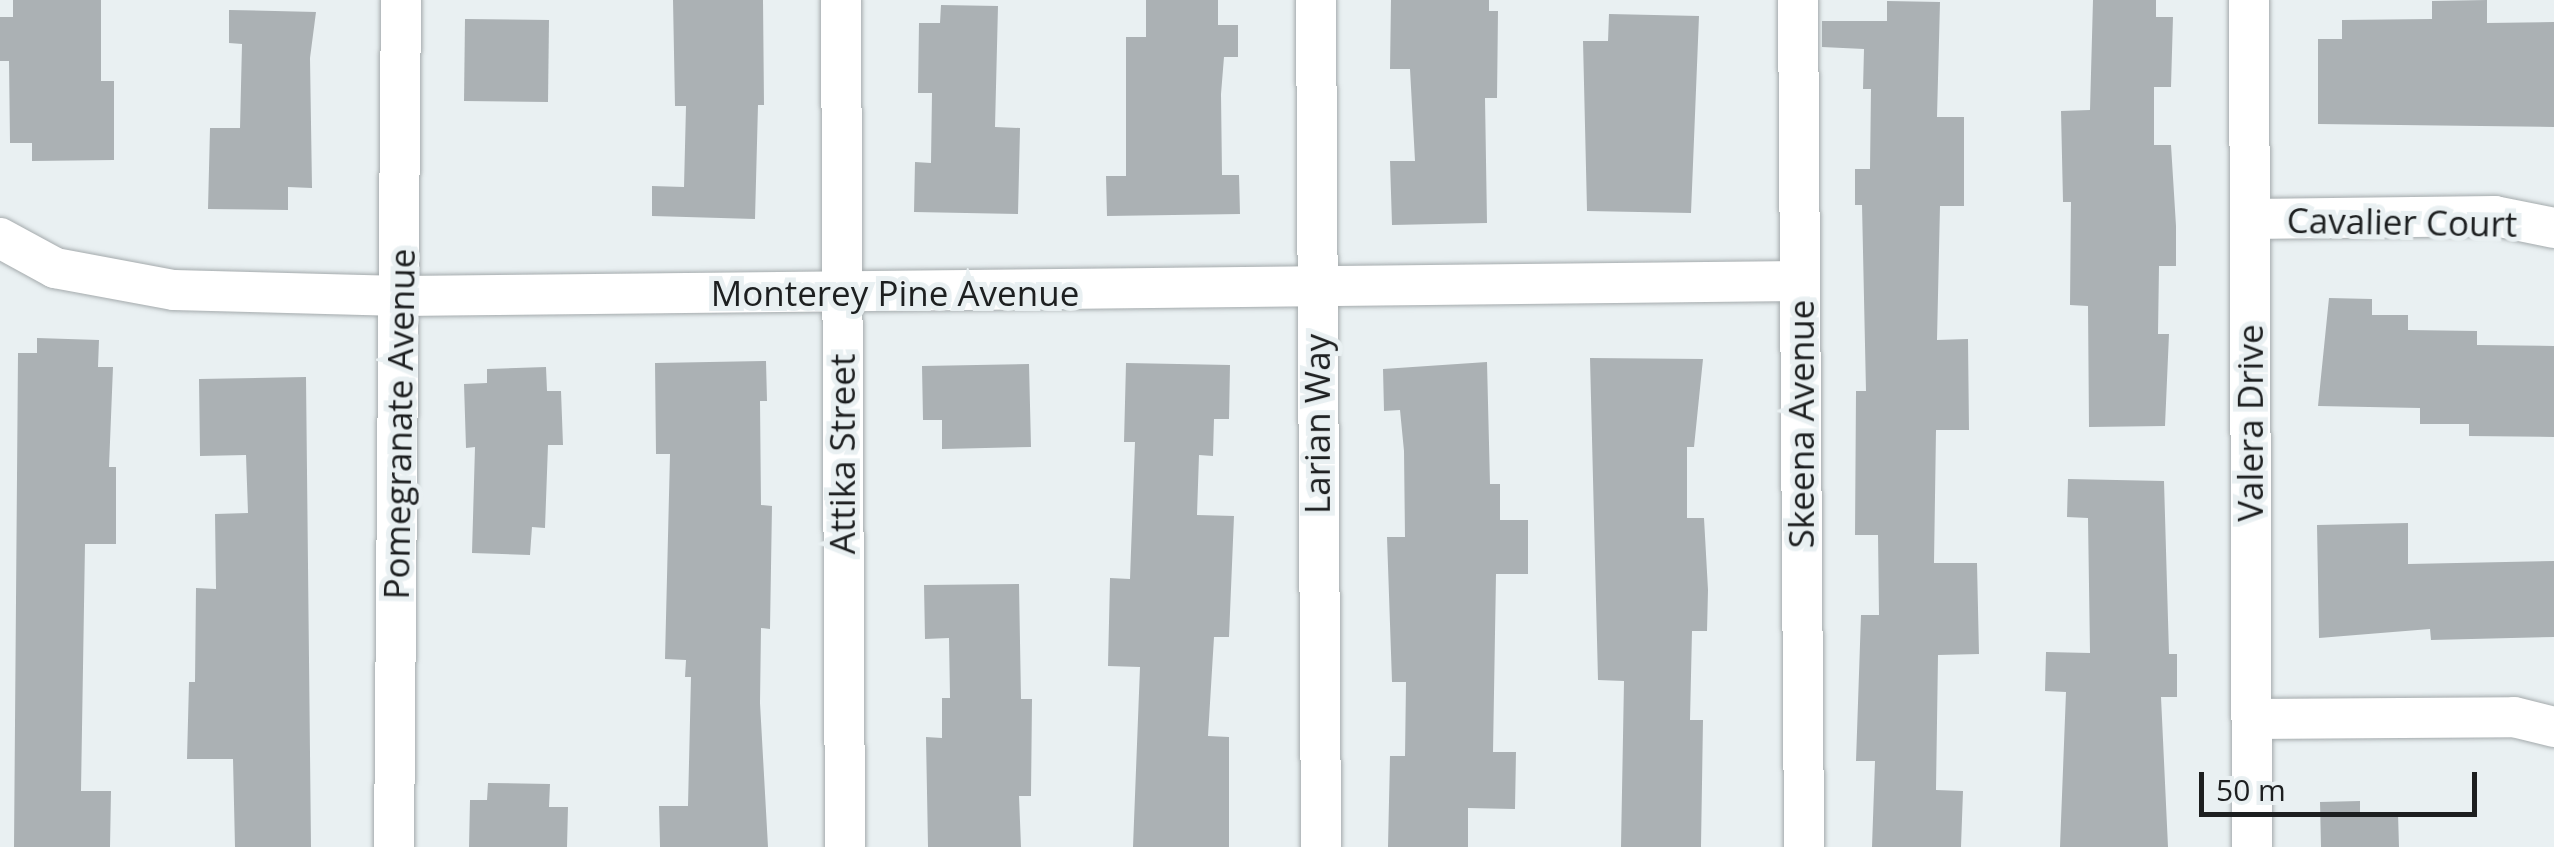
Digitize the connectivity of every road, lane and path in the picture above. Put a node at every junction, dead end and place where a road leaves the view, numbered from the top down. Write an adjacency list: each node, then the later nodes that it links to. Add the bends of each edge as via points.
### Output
1 (401, 0): 12 (street, Pomegranate Avenue)
2 (841, 0): 11 (street, Attika Street)
3 (1316, 0): 10 (street, Larian Way)
4 (1798, 0): 9 (street, Skeena Avenue)
5 (2249, 0): 6 (street, Valera Drive)
6 (2250, 219): 7 (street, Cavalier Court, via 2495,216); 13 (street, Valera Drive)
7 (2554, 228)
8 (0, 238): 12 (street, Monterey Pine Avenue, via 55,268 174,290)
9 (1800, 281): 10 (street, Monterey Pine Avenue); 18 (street, Skeena Avenue)
10 (1316, 290): 11 (street, Monterey Pine Avenue); 17 (street, Larian Way)
11 (842, 293): 12 (street, Monterey Pine Avenue); 16 (street, Attika Street)
12 (401, 296): 15 (street, Pomegranate Avenue)
13 (2252, 719): 14 (street, via 2514,717); 19 (street, Valera Drive)
14 (2554, 727)
15 (394, 847)
16 (844, 847)
17 (1321, 847)
18 (1804, 847)
19 (2252, 847)

